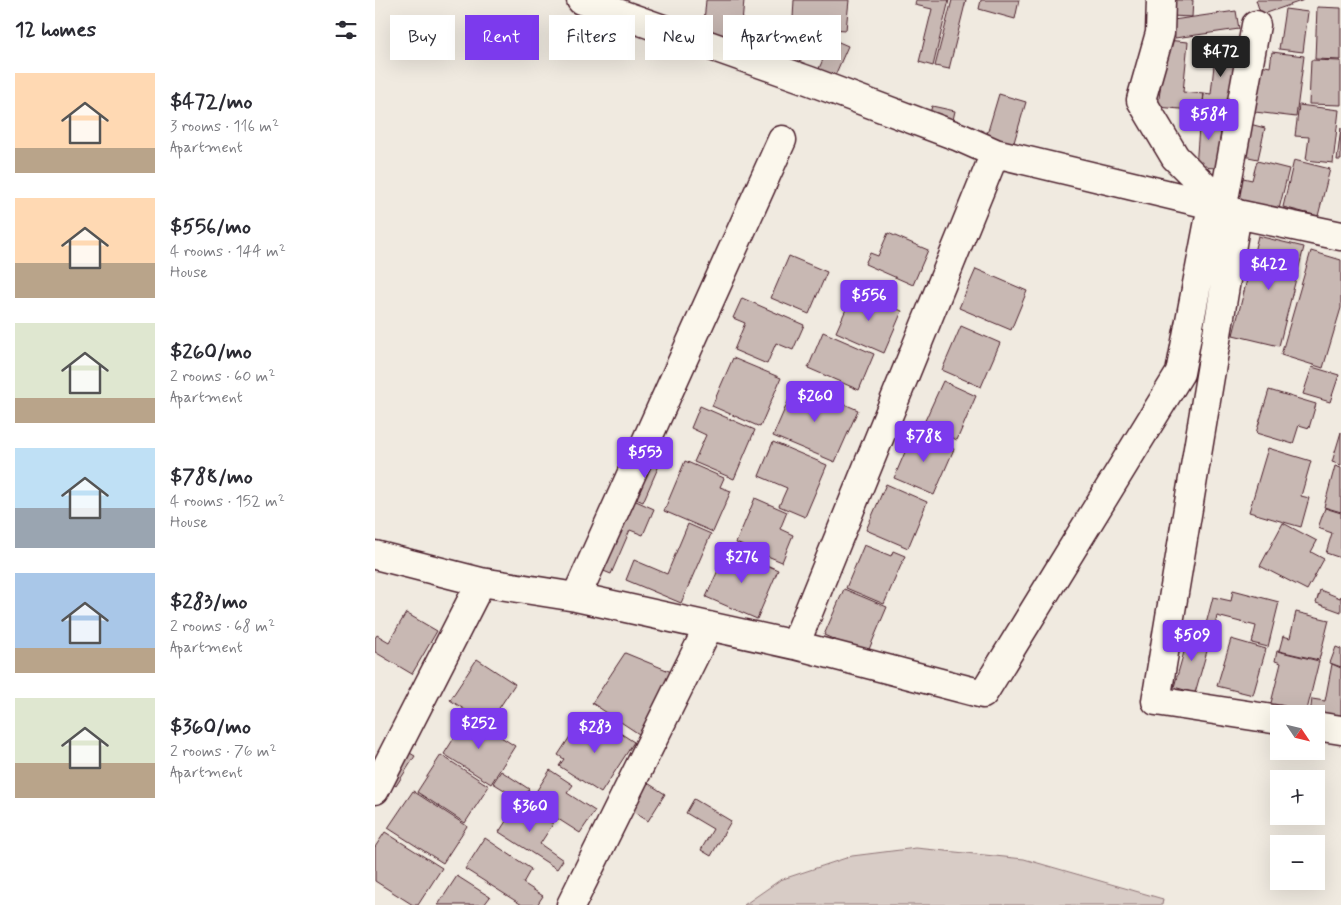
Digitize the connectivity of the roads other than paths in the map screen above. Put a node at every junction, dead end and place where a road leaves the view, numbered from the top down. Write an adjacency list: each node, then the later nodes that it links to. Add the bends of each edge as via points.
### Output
1 (581, 0): 5 (street, via 811,81)
2 (1161, 0): 6 (street, via 1160,33 1141,100 1175,157)
3 (1256, 25): 6 (street)
4 (783, 140): 10 (street)
5 (995, 153): 6 (street); 12 (street)
6 (1224, 208): 7 (street); 12 (street, via 1180,373 983,694); 13 (street, via 1156,701)
7 (1341, 236)
8 (375, 555): 9 (street)
9 (481, 582): 10 (street); 16 (street)
10 (576, 597): 11 (street)
11 (709, 626): 12 (street); 17 (street)
12 (795, 645)
13 (1270, 719)
14 (1325, 727): 15 (street)
15 (1341, 730)
16 (375, 790)
17 (571, 905)

